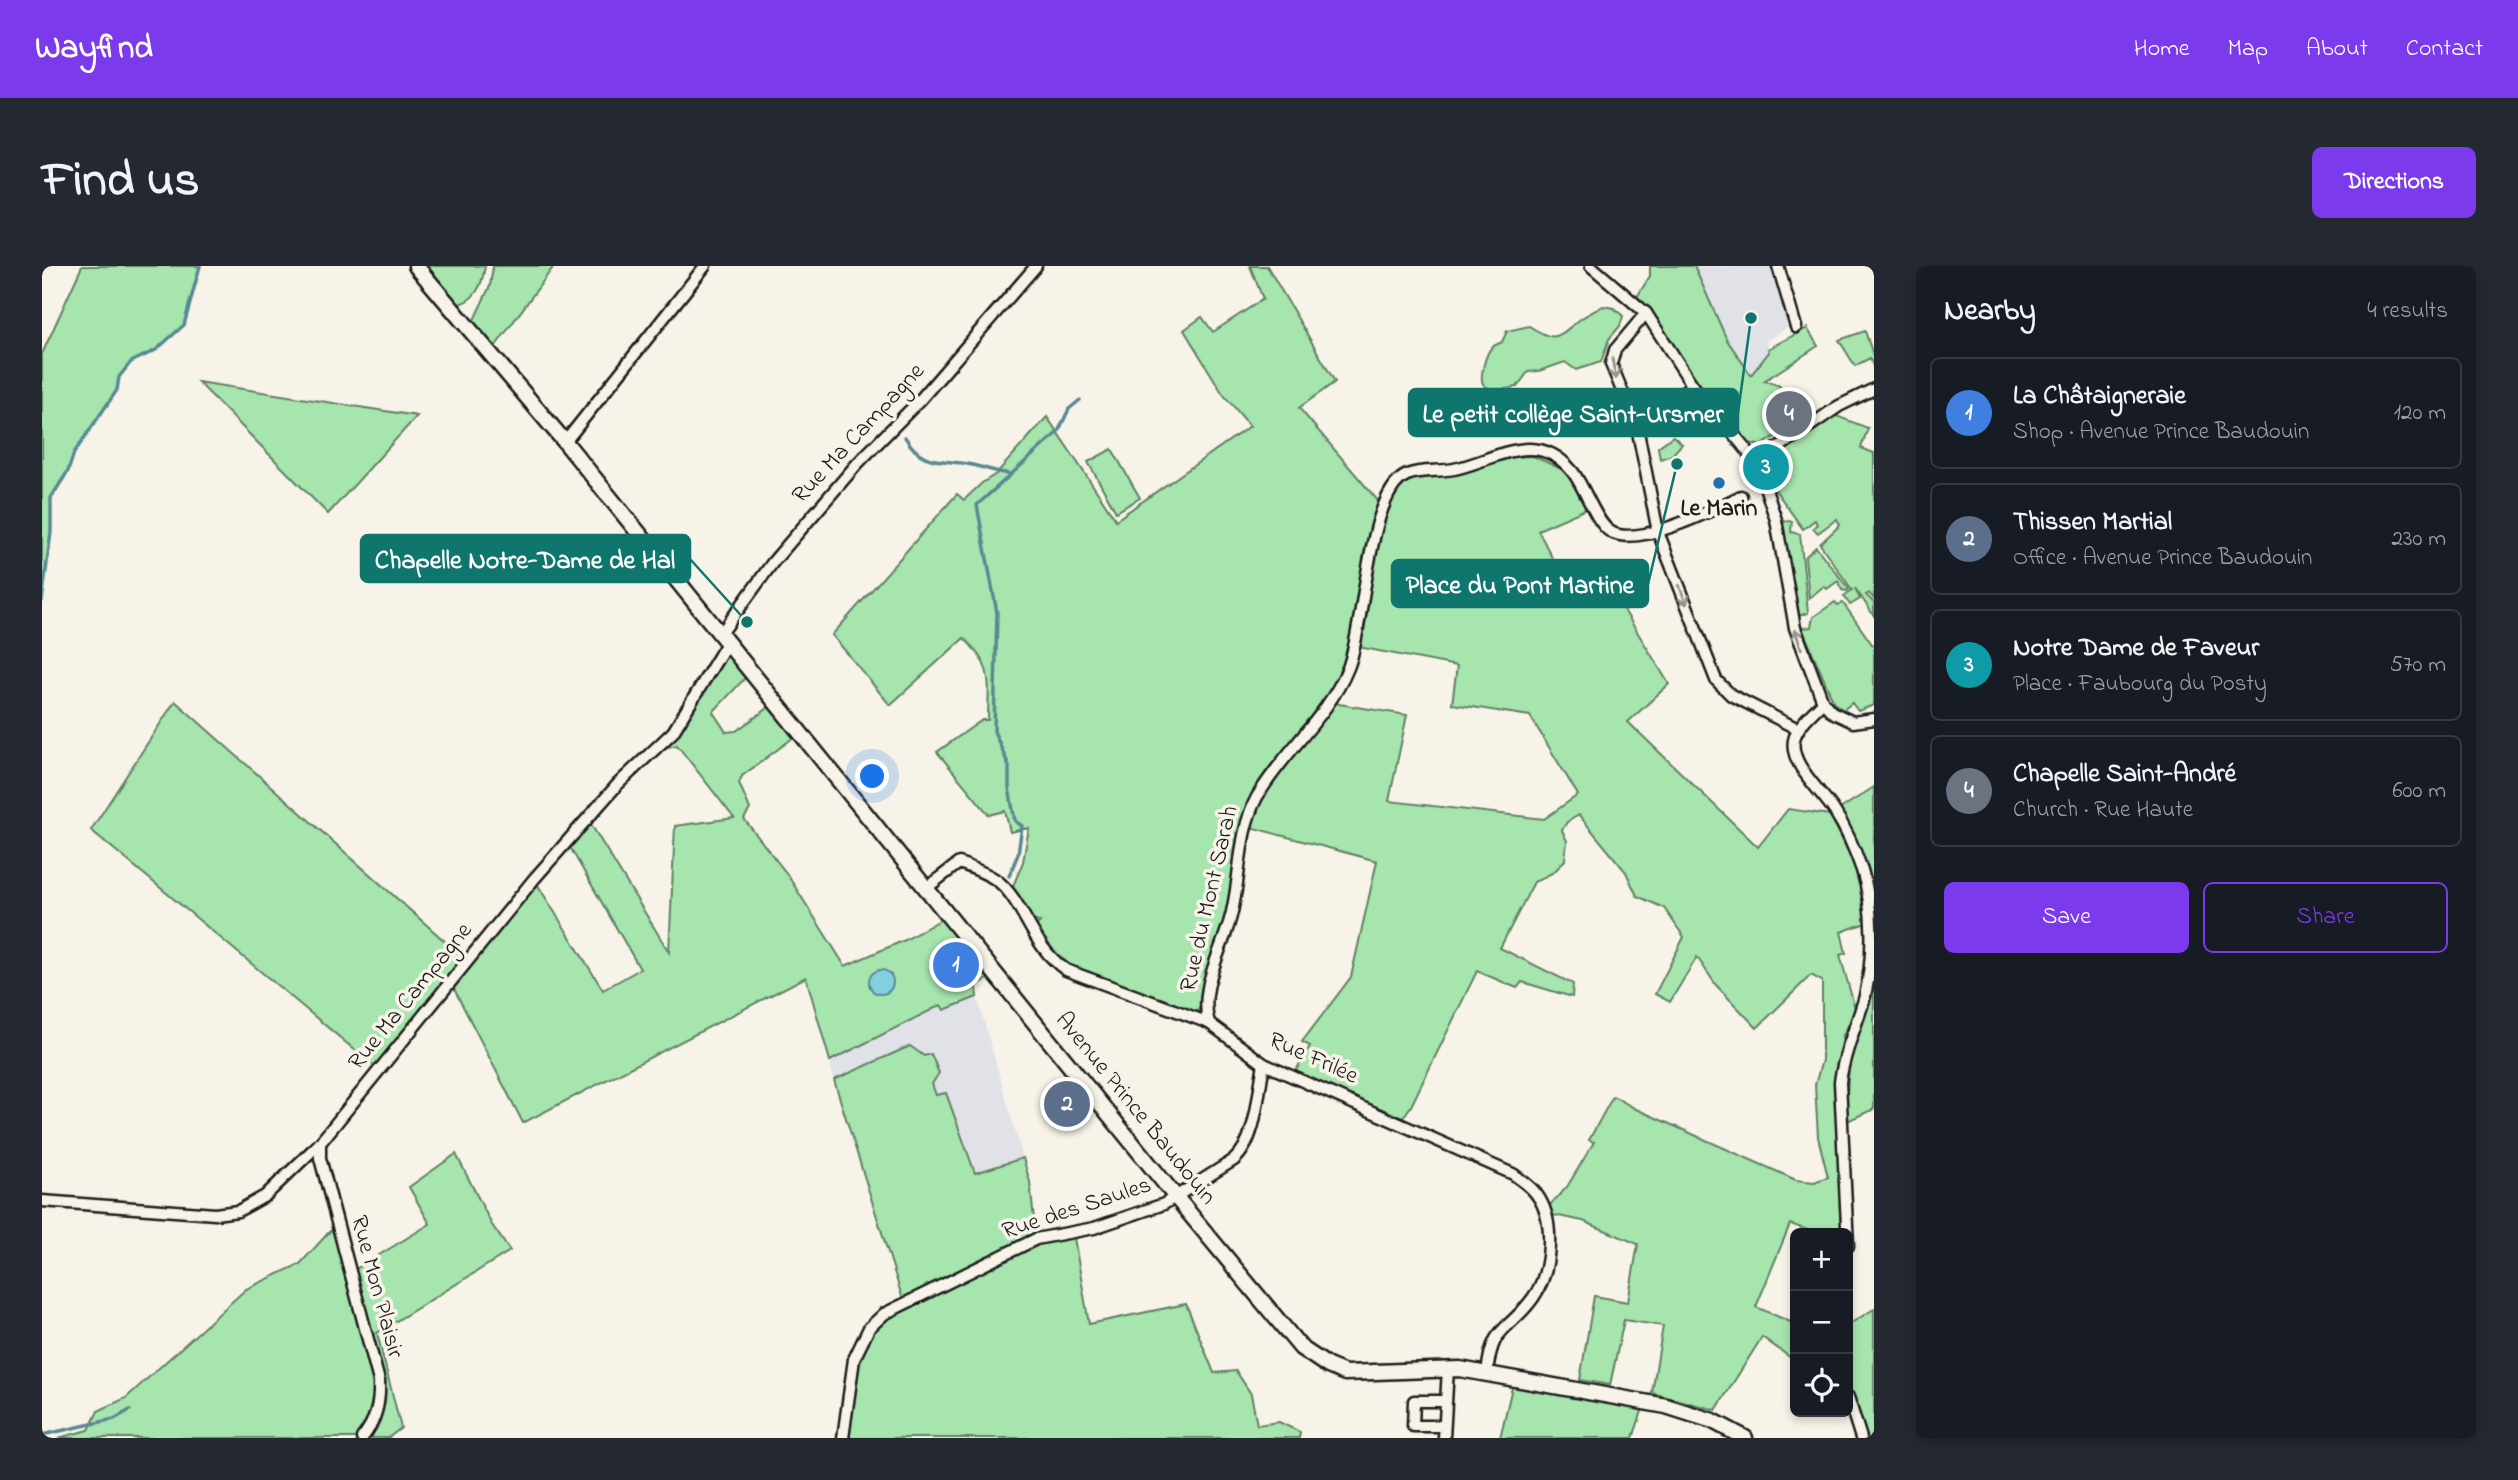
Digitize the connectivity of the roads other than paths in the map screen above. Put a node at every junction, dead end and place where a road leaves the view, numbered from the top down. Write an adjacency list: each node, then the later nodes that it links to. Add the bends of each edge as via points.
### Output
1 (415, 266): 11 (street, Avenue Prince Baudouin)
2 (705, 266): 11 (street)
3 (1036, 266): 15 (street, Rue Ma Campagne, via 773,562)
4 (1591, 266): 6 (street)
5 (1778, 266): 7 (street)
6 (1646, 313): 8 (street); 10 (street, one-way to 10, via 1612,358 1613,372)
7 (1796, 327)
8 (1693, 386): 10 (street); 12 (street)
9 (1874, 389): 12 (street, via 1839,406)
10 (1634, 419): 14 (street)
11 (565, 442): 15 (street, Avenue Prince Baudouin)
12 (1757, 462): 16 (street, one-way to 12, via 1795,628 1776,520)
13 (1741, 496): 14 (street)
14 (1658, 532): 18 (street, one-way to 18, via 1716,680 1731,695); 20 (street, Rue du Mont Sarah, via 1610,532 1572,471 1533,449 1516,449 1458,469 1407,475 1394,485 1376,526 1349,667 1325,709 1266,784 1251,813 1232,915 1208,992)
15 (724, 639): 19 (street, Avenue Prince Baudouin); 22 (street, Rue Ma Campagne, via 673,732 618,784 534,879)
16 (1823, 702): 17 (street, via 1853,722); 18 (street)
17 (1874, 719)
18 (1798, 729): 25 (street, via 1795,755 1834,809 1848,838 1862,870 1871,913 1871,974 1840,1082)
19 (925, 889): 20 (street, Rue Frilée, via 953,865 978,871 1005,890 1052,960 1080,976); 23 (street, Avenue Prince Baudouin)
20 (1209, 1023): 21 (street, Rue Frilée)
21 (1264, 1063): 23 (street, Rue des Saules, via 1243,1152); 27 (street, Rue Frilée, via 1513,1174 1540,1198 1548,1239 1543,1279 1531,1301 1494,1339)
22 (320, 1143): 24 (street, Rue Ma Campagne, via 264,1196 238,1211 200,1213); 31 (street, Rue Mon Plaisir, via 320,1158 379,1381 379,1403)
23 (1175, 1196): 26 (street, Avenue Prince Baudouin, via 1291,1337 1328,1366 1353,1374); 32 (street, Rue des Saules, via 1094,1228 1035,1239 884,1314 869,1328 854,1359)
24 (42, 1200)
25 (1847, 1228)
26 (1448, 1368): 27 (street, Avenue Prince Baudouin); 28 (street)
27 (1488, 1374): 34 (street, Avenue Prince Baudouin, via 1666,1406 1713,1421)
28 (1445, 1401): 30 (street); 30 (street, via 1414,1401 1413,1426)
29 (1853, 1413): 35 (street)
30 (1444, 1426): 33 (street)
31 (362, 1438)
32 (843, 1438)
33 (1444, 1438)
34 (1745, 1438)
35 (1861, 1438)

